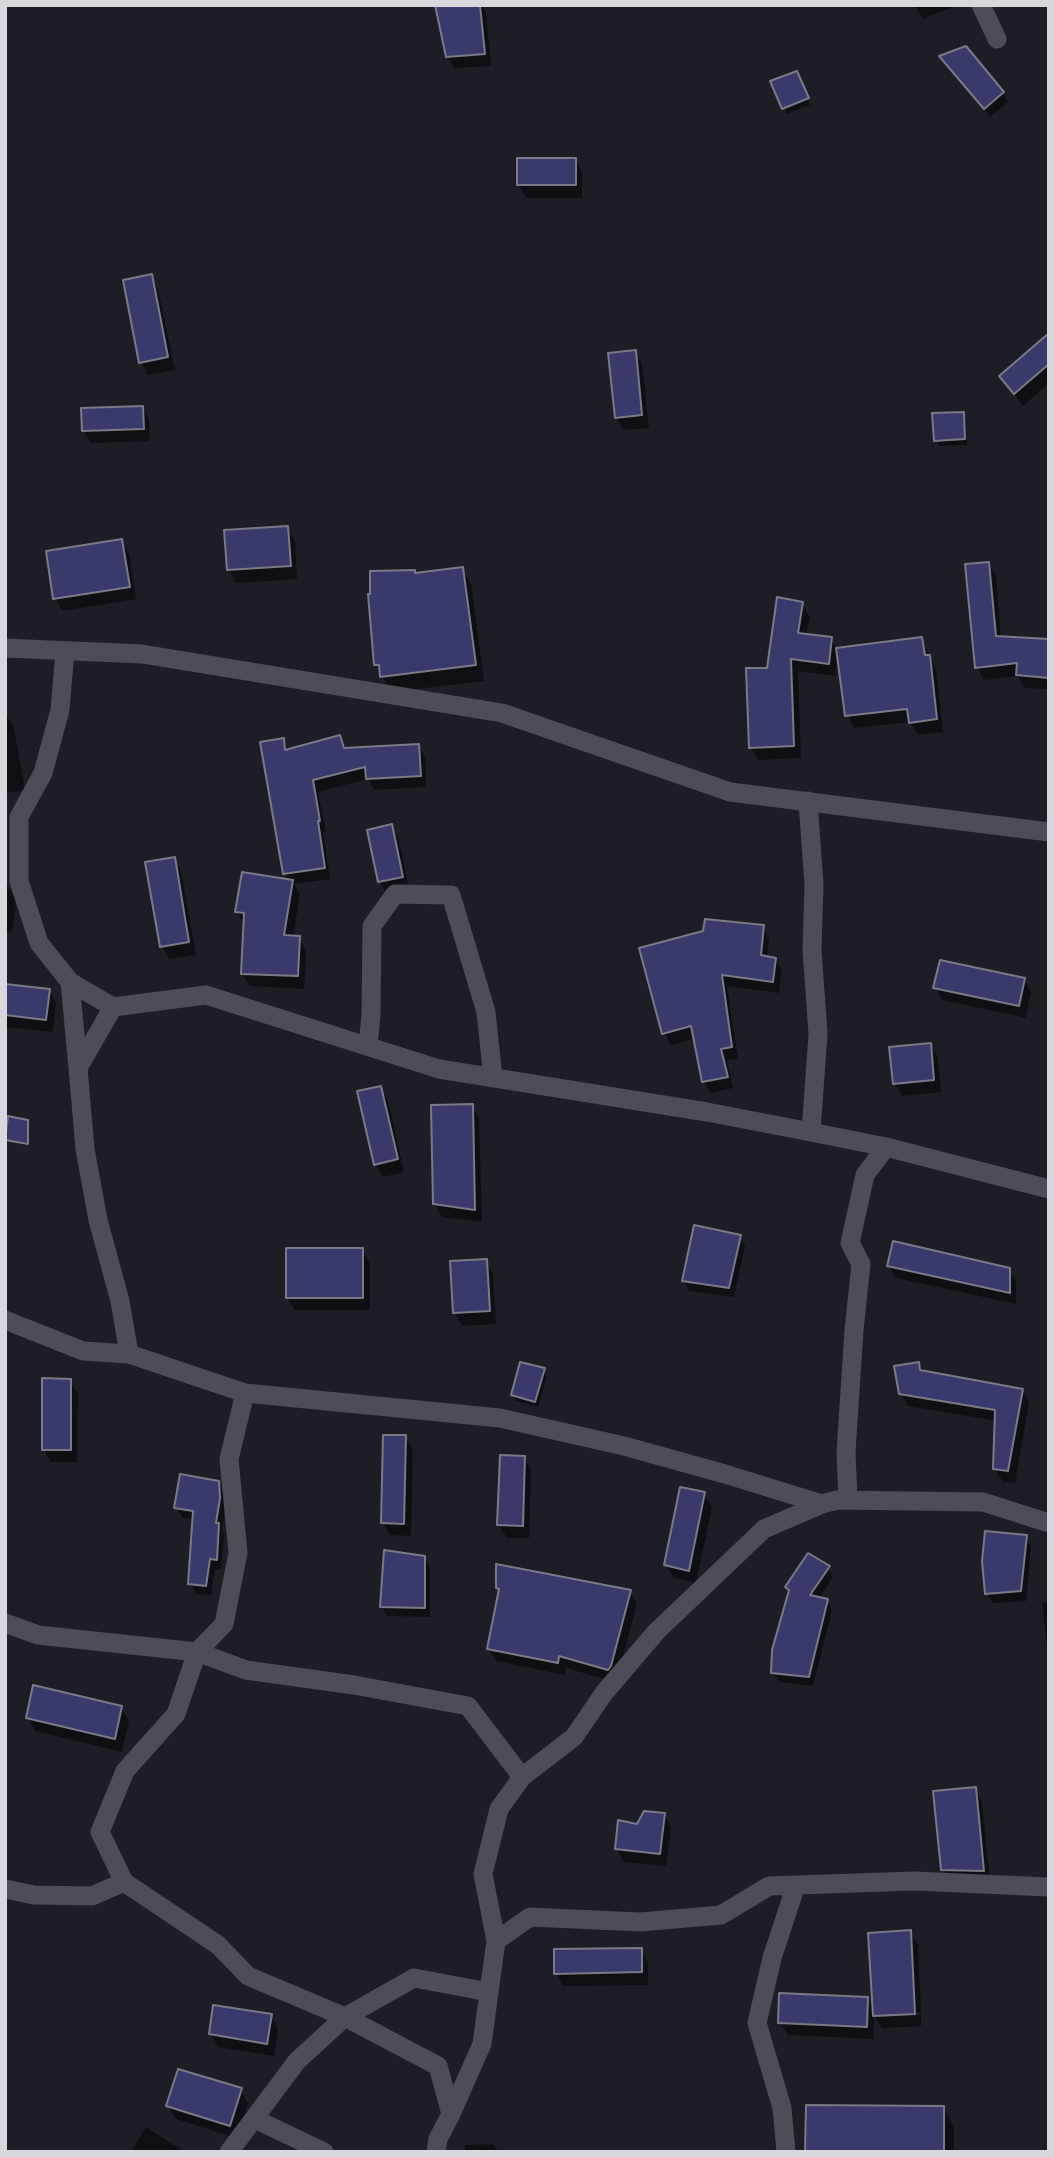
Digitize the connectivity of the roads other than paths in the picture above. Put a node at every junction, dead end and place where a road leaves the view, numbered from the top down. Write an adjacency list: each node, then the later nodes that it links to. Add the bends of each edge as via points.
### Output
1 (981, 5): 2 (street)
2 (997, 39)
3 (5, 648): 4 (street)
4 (65, 651): 5 (street, via 142,654 502,713 730,792); 7 (street, via 60,710 47,761 19,817 19,881 39,943)
5 (808, 801): 6 (street); 12 (street, via 818,1034)
6 (1049, 832)
7 (70, 982): 8 (street); 10 (street)
8 (113, 1007): 9 (street, via 206,995); 10 (street)
9 (368, 1046): 11 (street, via 439,1069); 11 (street, via 372,926 395,894 451,895 486,1012)
10 (78, 1068): 16 (street, via 85,1149)
11 (493, 1078): 12 (street)
12 (811, 1132): 13 (street)
13 (886, 1147): 14 (street); 18 (street, via 865,1175 849,1243 861,1264 847,1439)
14 (1049, 1189)
15 (5, 1320): 16 (street, via 83,1351)
16 (129, 1354): 17 (street)
17 (245, 1393): 19 (street, via 499,1418 624,1446); 22 (street, via 229,1459 238,1553 224,1624)
18 (848, 1500): 19 (street); 20 (street, via 983,1502)
19 (822, 1504): 23 (street, via 764,1528 656,1632 574,1737)
20 (1049, 1522)
21 (5, 1623): 22 (street, via 38,1635)
22 (197, 1652): 23 (street, via 246,1670 468,1706); 24 (street, via 176,1714 125,1771 100,1832)
23 (522, 1777): 28 (street, via 499,1809 483,1874)
24 (124, 1882): 27 (street, via 92,1896 34,1895); 30 (street, via 218,1945 248,1976)
25 (796, 1885): 26 (street, via 915,1881); 28 (street, via 769,1886 721,1915 640,1922 530,1917); 36 (street, via 757,2023 782,2108)
26 (1049, 1887)
27 (5, 1889)
28 (496, 1941): 29 (street)
29 (489, 1992): 30 (street, via 414,1978); 31 (street, via 482,2044)
30 (345, 2017): 31 (street, via 438,2066); 32 (street, via 297,2061)
31 (451, 2114): 35 (street)
32 (255, 2119): 33 (street); 34 (street)
33 (229, 2152)
34 (324, 2152)
35 (436, 2152)
36 (786, 2152)

